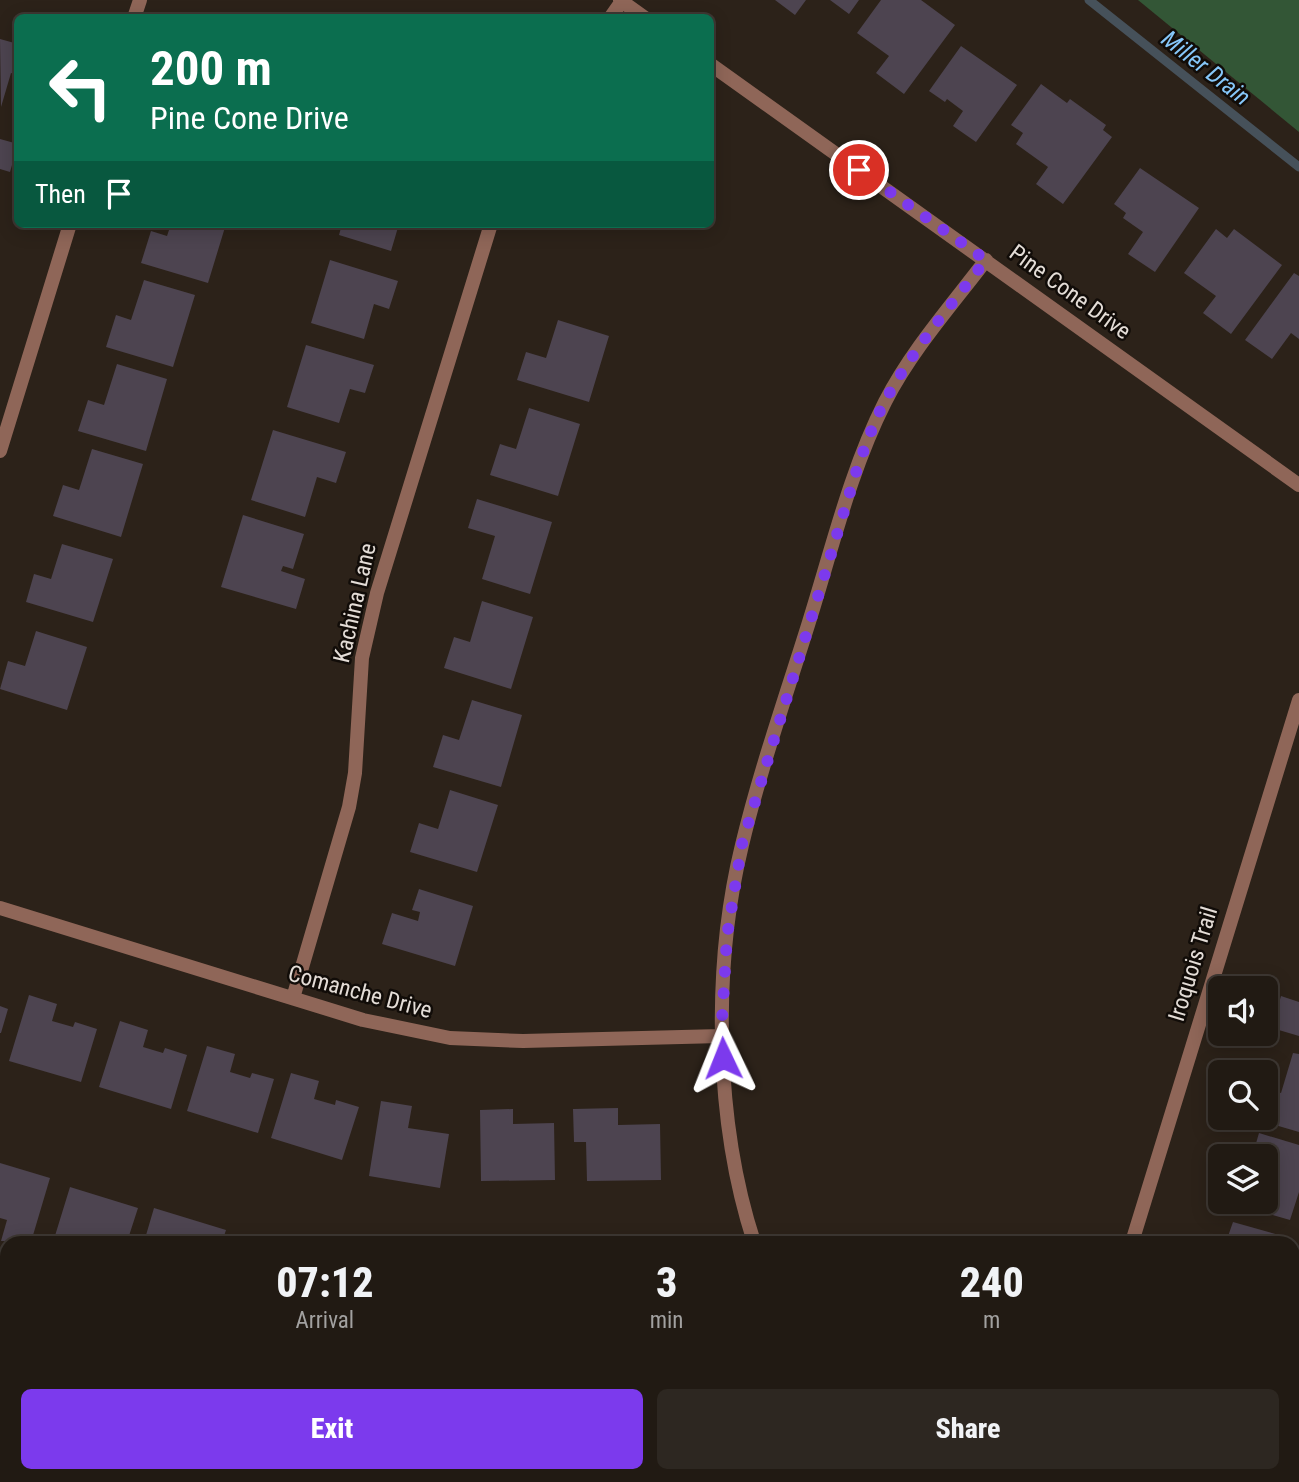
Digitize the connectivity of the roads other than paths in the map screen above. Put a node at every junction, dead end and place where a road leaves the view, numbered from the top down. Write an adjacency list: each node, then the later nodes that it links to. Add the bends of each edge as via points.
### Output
1 (621, 1): 2 (street)
2 (639, 14)
3 (714, 67): 6 (street, Pine Cone Drive)
4 (69, 228): 7 (street)
5 (490, 228): 11 (street, Kachina Lane, via 371,618 362,658 349,807)
6 (986, 260): 8 (street, Pine Cone Drive); 12 (street, via 887,399 858,466 742,844 727,936)
7 (0, 451)
8 (1299, 485)
9 (1299, 700): 14 (street, Iroquois Trail)
10 (0, 908): 11 (street, Comanche Drive)
11 (293, 998): 12 (street, Comanche Drive, via 363,1020 450,1038 523,1041)
12 (721, 1036): 13 (street, via 734,1161)
13 (753, 1236)
14 (1134, 1236)

